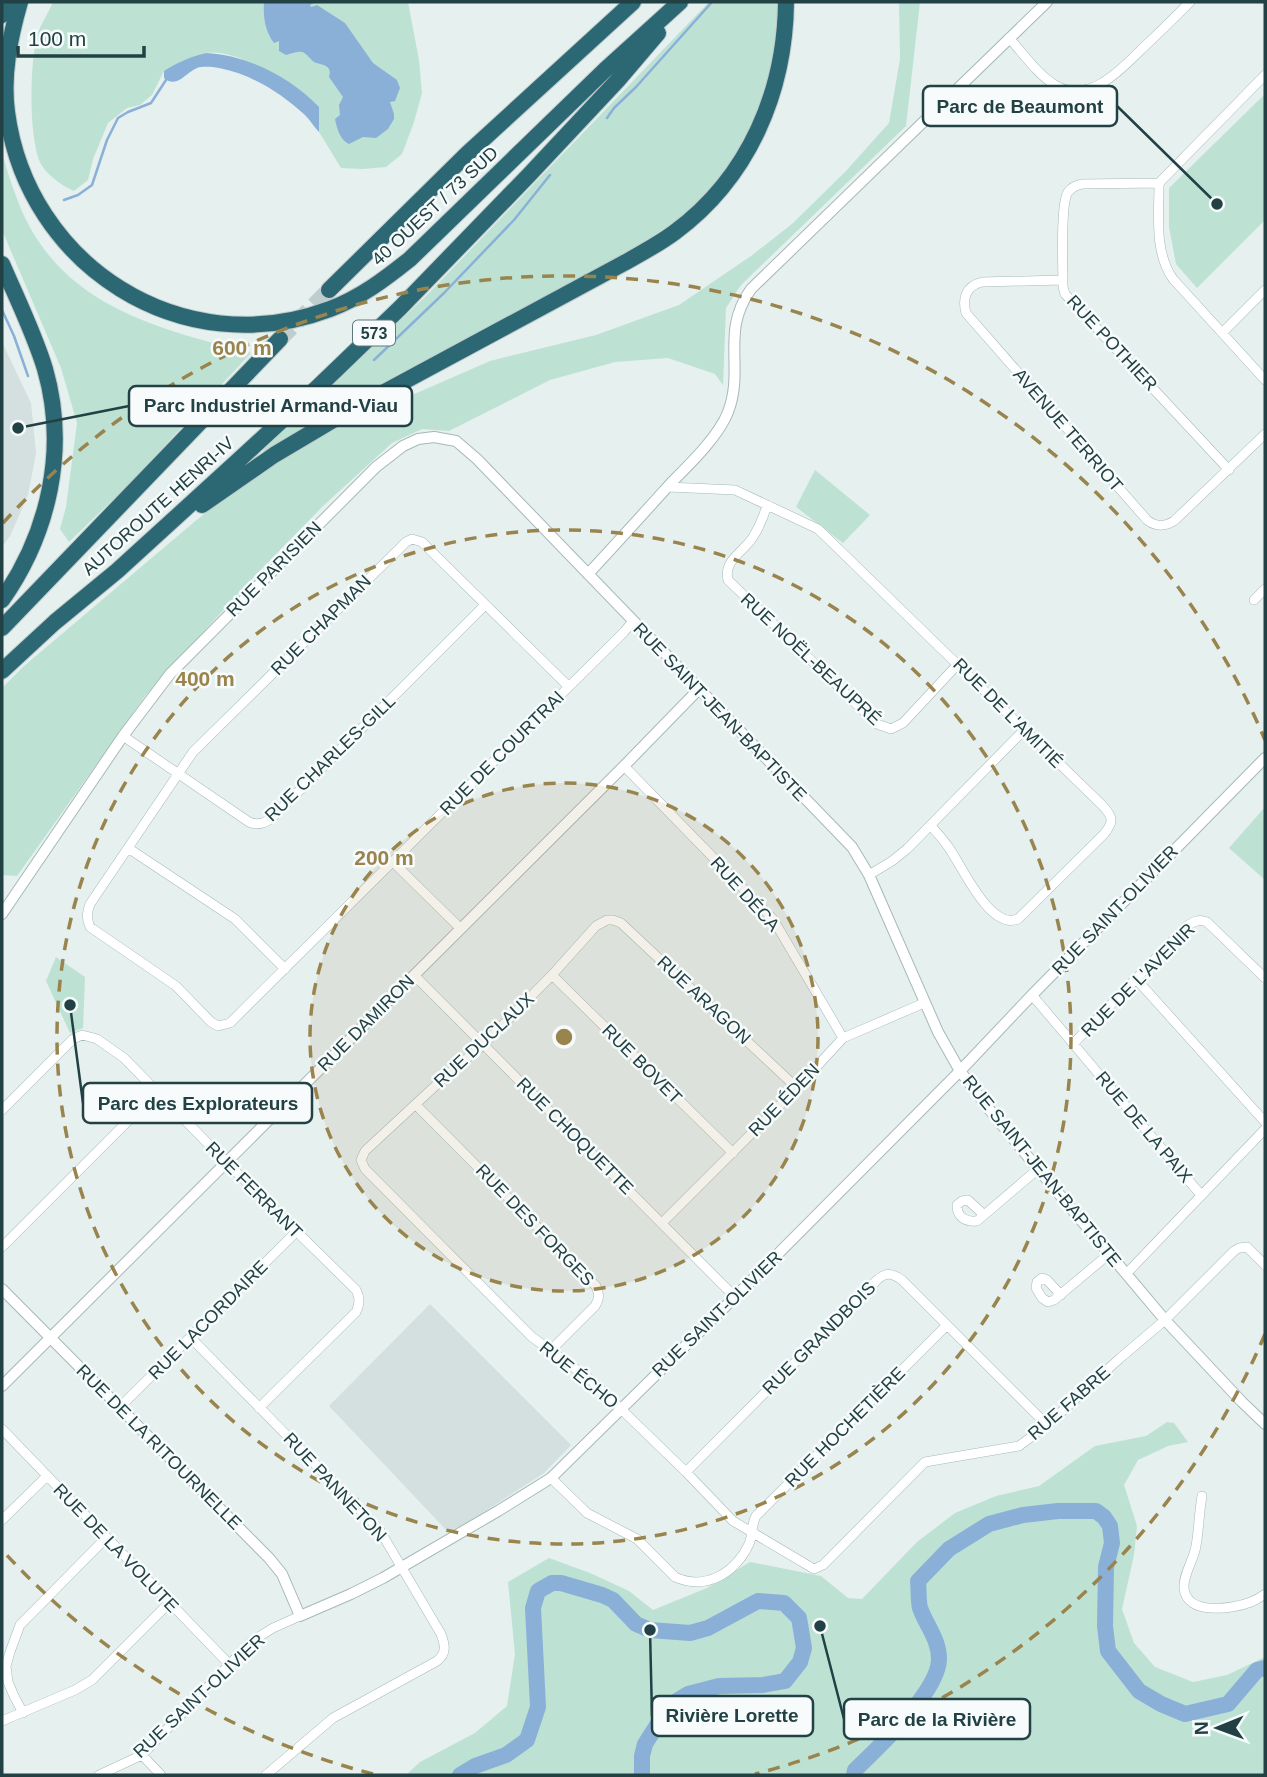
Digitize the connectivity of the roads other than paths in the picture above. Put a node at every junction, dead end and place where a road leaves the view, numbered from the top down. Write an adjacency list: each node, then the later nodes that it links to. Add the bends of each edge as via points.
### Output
1 (8, 2): 8 (highway)
2 (20, 2): 4 (highway, 40 OUEST / 73 SUD, via 8,53 7,112 20,165 42,211 82,261 125,292 171,313 239,324 309,316 383,281)
3 (633, 2): 14 (highway, via 467,154)
4 (682, 2): 23 (highway, AUTOROUTE HENRI-IV / 573, via 591,109 409,299)
5 (786, 2): 23 (highway, via 777,80 762,122 726,182 693,217 624,263 300,439 209,500)
6 (1047, 2): 9 (street)
7 (1191, 2): 9 (street, via 1115,75 1086,89 1056,86)
8 (2, 15)
9 (1009, 38): 21 (street, via 751,289 741,303 735,326 734,389 726,416)
10 (1265, 75): 11 (street)
11 (1159, 183): 13 (street, RUE POTHIER, via 1082,184 1069,191 1064,206); 16 (street, via 1159,240 1167,270)
12 (2, 264): 26 (highway, via 45,369 55,459 40,527 24,566)
13 (1063, 280): 20 (street, RUE POTHIER, via 1065,294); 20 (street, AVENUE TERRIOT, via 975,284 966,292 966,313 1153,525 1174,521)
14 (329, 290)
15 (1265, 290): 16 (street)
16 (1222, 333): 18 (street)
17 (280, 339): 30 (highway, AUTOROUTE HENRI-IV)
18 (1265, 380)
19 (1265, 434): 20 (street, AVENUE TERRIOT)
20 (1229, 470)
21 (668, 487): 22 (street, RUE DE L'AMITIÉ, via 735,490); 24 (street)
22 (767, 505): 31 (street, RUE DE L'AMITIÉ, via 818,529); 31 (street, RUE NOËL-BEAUPRÉ, via 752,540 727,566 728,580 877,724 891,729 903,723)
23 (117, 571): 32 (highway, AUTOROUTE HENRI-IV / 573)
24 (588, 574): 29 (street, RUE SAINT-JEAN-BAPTISTE); 36 (street, RUE PARISIEN, via 456,441 418,439 376,467 209,633 170,674)
25 (1265, 589): 27 (street)
26 (2, 600)
27 (1254, 600)
28 (485, 605): 33 (street, RUE CHAPMAN); 39 (street, RUE CHARLES-GILL, via 268,821 249,822); 39 (street, RUE CHAPMAN, via 422,542 406,542 193,752)
29 (633, 621): 33 (street, RUE DE COURTRAI); 34 (street, RUE SAINT-JEAN-BAPTISTE)
30 (2, 628)
31 (958, 664): 35 (street, RUE DE L'AMITIÉ)
32 (2, 671)
33 (568, 686): 42 (street, RUE DE COURTRAI)
34 (699, 689): 38 (street, RUE DAMIRON); 43 (street, RUE SAINT-JEAN-BAPTISTE, via 852,847)
35 (1024, 730): 40 (street); 40 (street, RUE DE L'AMITIÉ, via 1109,813 1111,826 1104,834 1012,922 999,918 978,897)
36 (123, 736): 39 (street, RUE CHARLES-GILL); 45 (street, RUE PARISIEN)
37 (1265, 758): 54 (street, RUE SAINT-OLIVIER)
38 (624, 766): 48 (street, RUE DAMIRON); 57 (street, RUE DÉCA, via 773,919)
39 (180, 774): 41 (street, RUE CHAPMAN)
40 (931, 826): 43 (street, via 900,855)
41 (128, 848): 49 (street, via 235,919); 56 (street, RUE CHAPMAN, via 90,904 90,927 176,986)
42 (393, 862): 48 (street); 49 (street, RUE DE COURTRAI)
43 (869, 875): 55 (street, RUE SAINT-JEAN-BAPTISTE)
44 (2, 889): 45 (street)
45 (13, 897): 46 (street)
46 (2, 914)
47 (607, 920): 51 (street, RUE DUCLAUX, via 596,926); 61 (street, RUE ARAGON, via 621,923)
48 (460, 928): 50 (street, RUE DAMIRON)
49 (285, 969): 56 (street, RUE DE COURTRAI, via 230,1023)
50 (414, 975): 58 (street, RUE CHOQUETTE); 69 (street, RUE DAMIRON)
51 (552, 975): 58 (street, RUE DUCLAUX); 67 (street, RUE BOVET)
52 (1265, 978): 53 (street, RUE DE L'AVENIR, via 1202,920 1187,926)
53 (1137, 980): 59 (street, RUE DE L'AVENIR); 65 (street)
54 (1032, 995): 59 (street, RUE DE LA PAIX); 60 (street, RUE SAINT-OLIVIER)
55 (924, 1003): 57 (street, RUE ÉDEN); 60 (street, RUE SAINT-JEAN-BAPTISTE)
56 (218, 1026)
57 (843, 1038): 61 (street, RUE ÉDEN)
58 (484, 1044): 63 (street, RUE DUCLAUX); 73 (street, RUE CHOQUETTE)
59 (1073, 1044): 71 (street, RUE DE LA PAIX)
60 (960, 1072): 70 (street, RUE SAINT-JEAN-BAPTISTE); 81 (street, RUE SAINT-OLIVIER)
61 (797, 1088): 67 (street, RUE ÉDEN)
62 (157, 1092): 64 (street, RUE FERRANT, via 124,1058 97,1039 82,1035); 69 (street, RUE FERRANT); 75 (street)
63 (416, 1105): 68 (street, RUE DUCLAUX, via 365,1151); 86 (street, RUE DES FORGES, via 596,1286 595,1306)
64 (2, 1110)
65 (1265, 1122)
66 (1265, 1129): 71 (street)
67 (733, 1153): 73 (street, RUE ÉDEN)
68 (361, 1160): 86 (street, RUE ÉCHO, via 532,1337)
69 (226, 1163): 74 (street, RUE FERRANT); 85 (street, RUE DAMIRON)
70 (1038, 1169): 72 (street); 76 (street, RUE SAINT-JEAN-BAPTISTE)
71 (1201, 1195): 78 (street)
72 (984, 1214)
73 (662, 1223): 81 (street, RUE CHOQUETTE)
74 (296, 1231): 84 (street, RUE LACORDAIRE); 89 (street, RUE FERRANT, via 356,1290 359,1305)
75 (2, 1247)
76 (1110, 1254): 78 (street, RUE SAINT-JEAN-BAPTISTE); 80 (street)
77 (1265, 1265): 82 (street, RUE FABRE, via 1247,1247 1234,1251)
78 (1126, 1274): 82 (street, RUE SAINT-JEAN-BAPTISTE)
79 (2, 1289): 85 (street, RUE DE LA RITOURNELLE)
80 (1060, 1295)
81 (735, 1297): 90 (street, RUE SAINT-OLIVIER)
82 (1165, 1320): 91 (street, RUE SAINT-JEAN-BAPTISTE); 92 (street, RUE FABRE)
83 (947, 1325): 92 (street, RUE GRANDBOIS); 94 (street, RUE GRANDBOIS, via 896,1275 883,1275); 99 (street, RUE HOCHETIÈRE, via 756,1516)
84 (190, 1337): 88 (street, RUE LACORDAIRE); 89 (street, RUE PANNETON)
85 (50, 1338): 87 (street, RUE DAMIRON); 88 (street, RUE DE LA RITOURNELLE)
86 (551, 1350): 90 (street, RUE ÉCHO)
87 (2, 1386)
88 (119, 1408): 105 (street, RUE DE LA RITOURNELLE, via 269,1558 282,1574)
89 (259, 1408): 101 (street, RUE PANNETON, via 379,1529)
90 (620, 1408): 94 (street, RUE ÉCHO); 96 (street, RUE SAINT-OLIVIER)
91 (1265, 1423)
92 (1047, 1425): 102 (street, RUE FABRE, via 1020,1446 925,1462)
93 (2, 1429): 95 (street, RUE DE LA VOLUTE)
94 (686, 1472): 99 (street, RUE ÉCHO, via 733,1521)
95 (47, 1476): 98 (street); 100 (street, RUE DE LA VOLUTE)
96 (551, 1478): 99 (street, RUE HOCHETIÈRE, via 587,1513 637,1539 681,1580 699,1583 731,1569); 101 (street, RUE SAINT-OLIVIER)
97 (1202, 1496): 103 (street, via 1185,1594 1195,1605 1223,1608)
98 (2, 1520)
99 (753, 1534): 102 (street, RUE ÉCHO)
100 (106, 1538): 104 (street, RUE DE LA VOLUTE); 107 (street, via 20,1625 6,1666 8,1682)
101 (402, 1567): 105 (street, RUE SAINT-OLIVIER); 112 (street, RUE PANNETON, via 441,1634 442,1657 333,1718)
102 (814, 1569)
103 (1265, 1594)
104 (169, 1603): 106 (street, RUE DE LA VOLUTE); 107 (street, via 92,1680)
105 (300, 1616): 106 (street, RUE SAINT-OLIVIER, via 252,1641)
106 (230, 1665): 109 (street, RUE SAINT-OLIVIER)
107 (23, 1713): 108 (street)
108 (2, 1721)
109 (142, 1755): 110 (street, RUE SAINT-OLIVIER); 111 (street)
110 (99, 1775)
111 (161, 1775)
112 (266, 1775)

